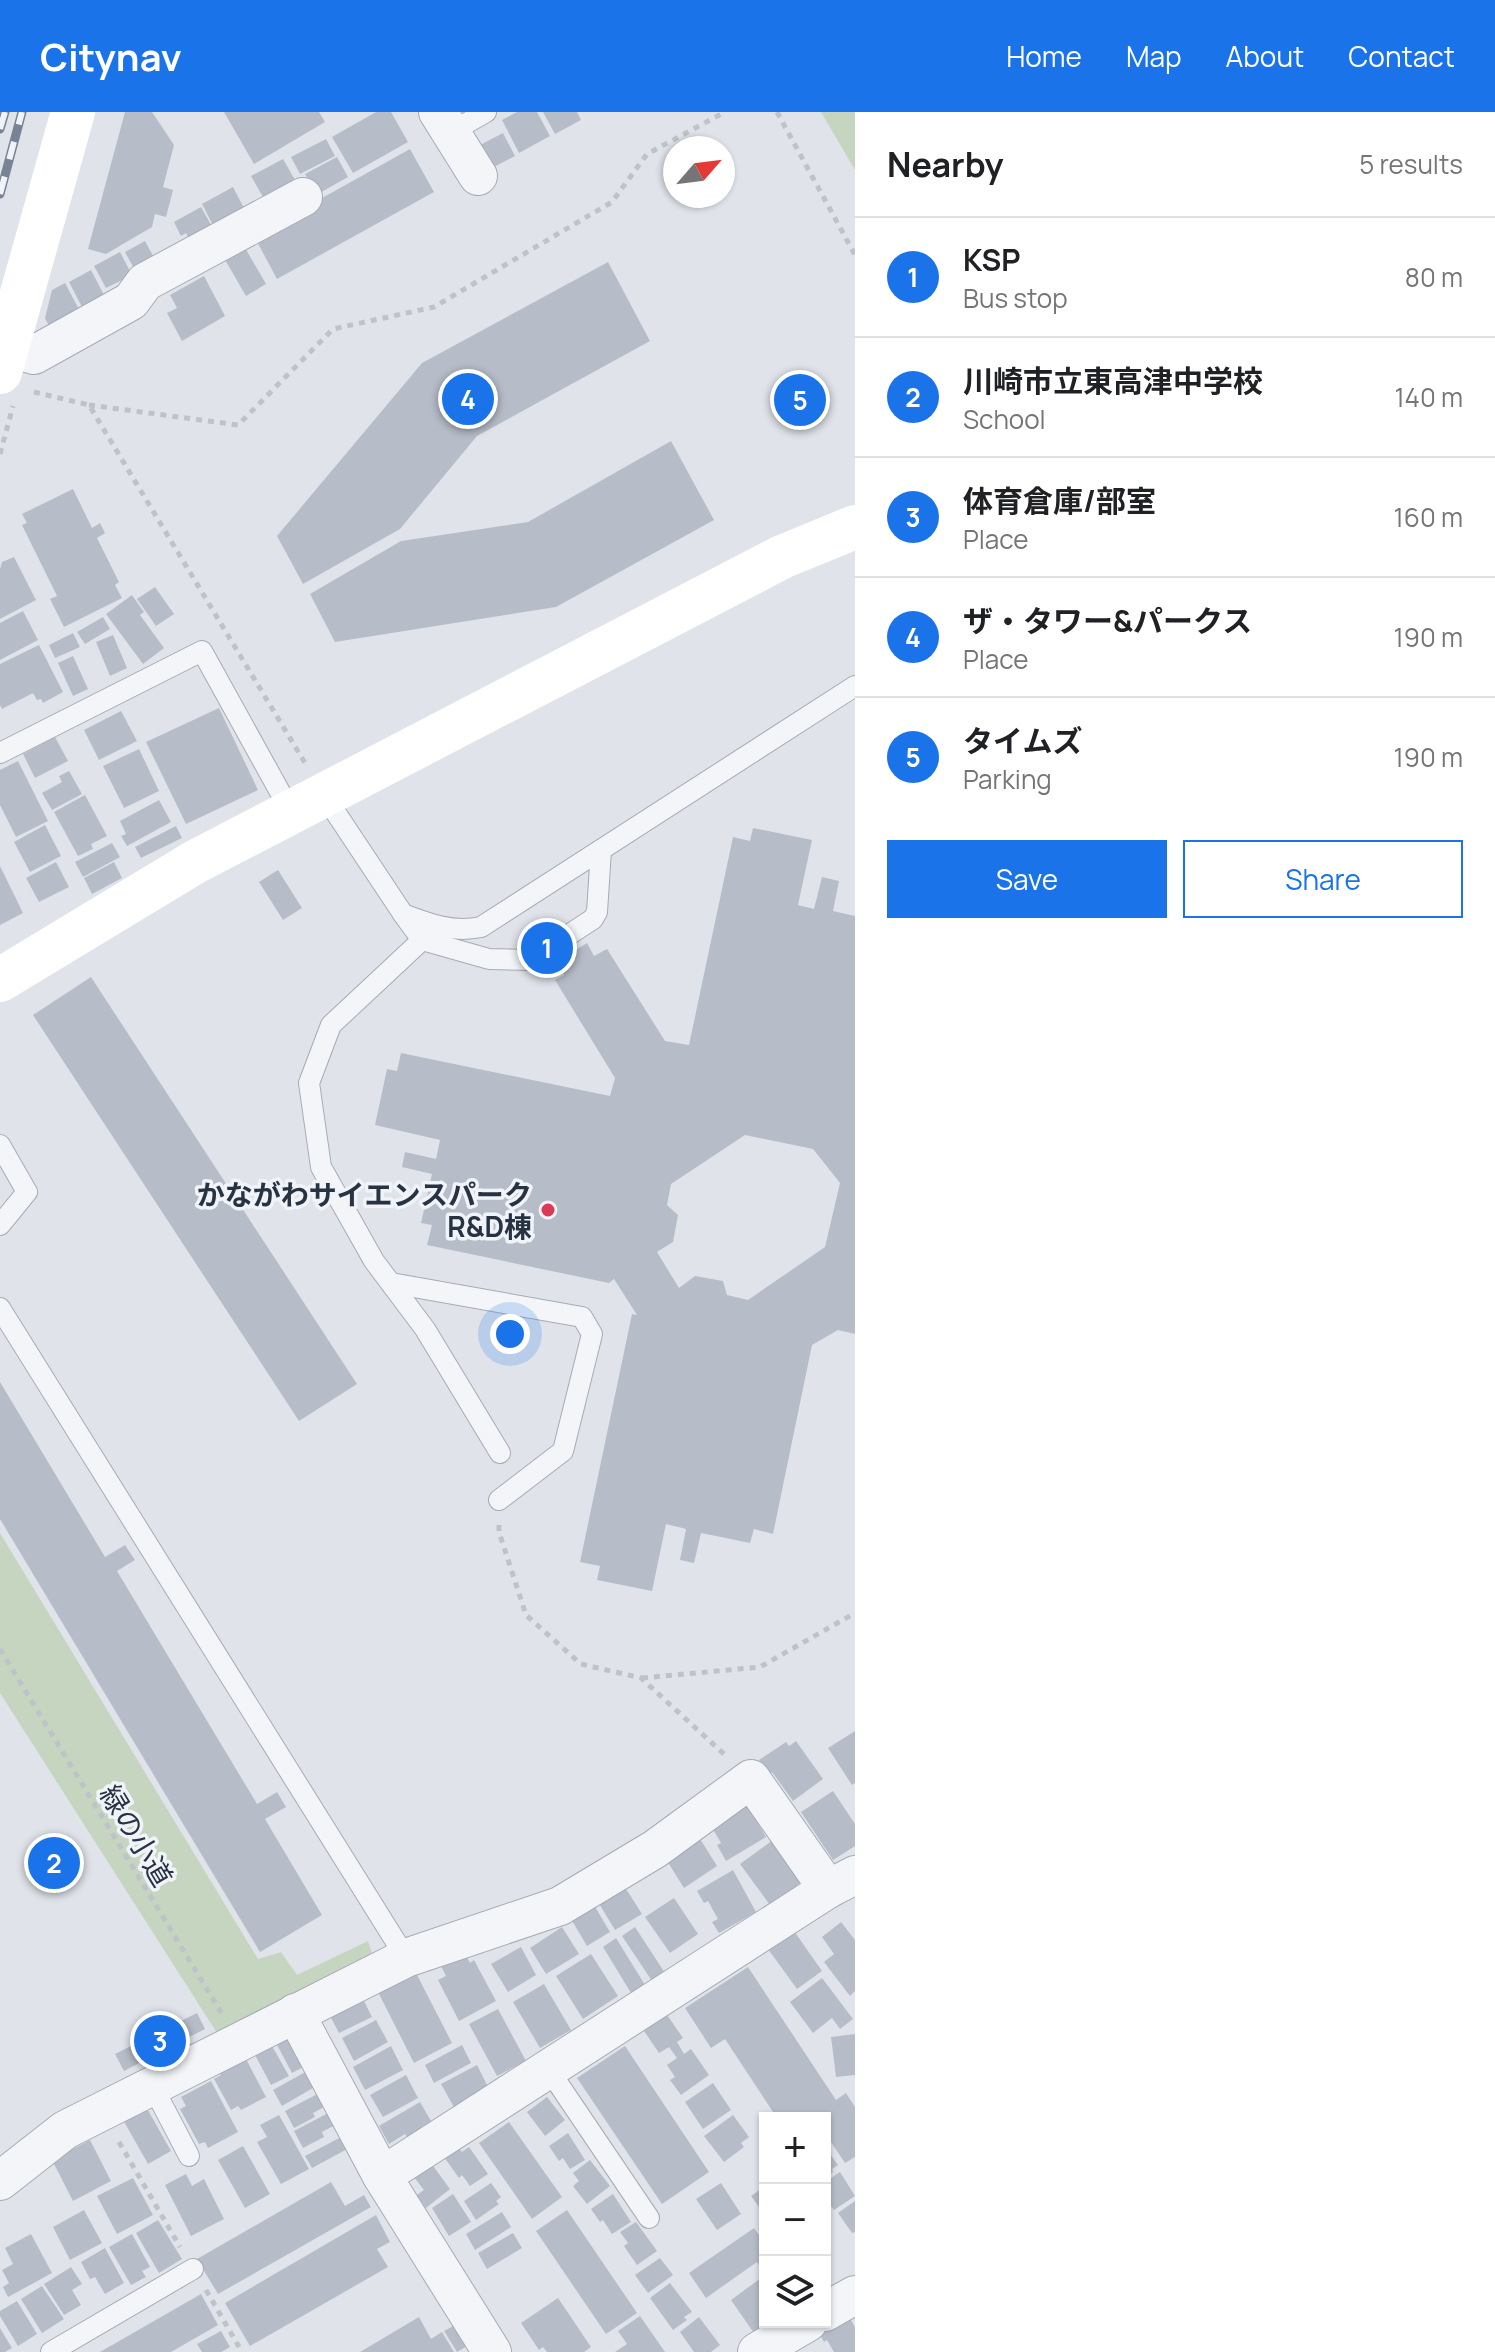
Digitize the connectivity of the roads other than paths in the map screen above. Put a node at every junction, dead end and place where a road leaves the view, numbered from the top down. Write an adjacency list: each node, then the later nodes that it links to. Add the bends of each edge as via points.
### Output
1 (73, 112): 6 (street)
2 (486, 112): 3 (lane)
3 (444, 122): 4 (street)
4 (478, 176)
5 (303, 197): 6 (street, via 145,282 131,301)
6 (13, 370)
7 (855, 527): 10 (street, via 782,557)
8 (855, 686): 11 (lane)
9 (0, 753): 10 (lane, via 202,651)
10 (307, 803): 12 (lane); 14 (street, via 195,862)
11 (601, 850): 12 (lane, via 481,927 446,929); 13 (lane, via 593,919 530,960 489,959)
12 (403, 914): 13 (lane)
13 (422, 940): 17 (lane, via 331,1025 309,1083 321,1167)
14 (0, 980)
15 (0, 1145): 16 (lane, via 27,1192)
16 (0, 1225)
17 (391, 1283): 19 (lane); 20 (lane, via 582,1317 592,1334 563,1451)
18 (0, 1308): 22 (lane)
19 (500, 1453)
20 (499, 1500)
21 (846, 1884): 22 (street, via 751,1779 655,1849 560,1906); 24 (street)
22 (406, 1958): 23 (street)
23 (295, 2013): 25 (street); 27 (street)
24 (549, 2070): 27 (street); 29 (lane)
25 (153, 2087): 26 (lane); 28 (street, via 65,2130)
26 (189, 2156)
27 (382, 2176): 35 (street)
28 (0, 2181)
29 (649, 2218)
30 (193, 2269): 34 (lane)
31 (855, 2295): 32 (street)
32 (831, 2309)
33 (798, 2328): 36 (street)
34 (51, 2352)
35 (492, 2352)
36 (757, 2352)

